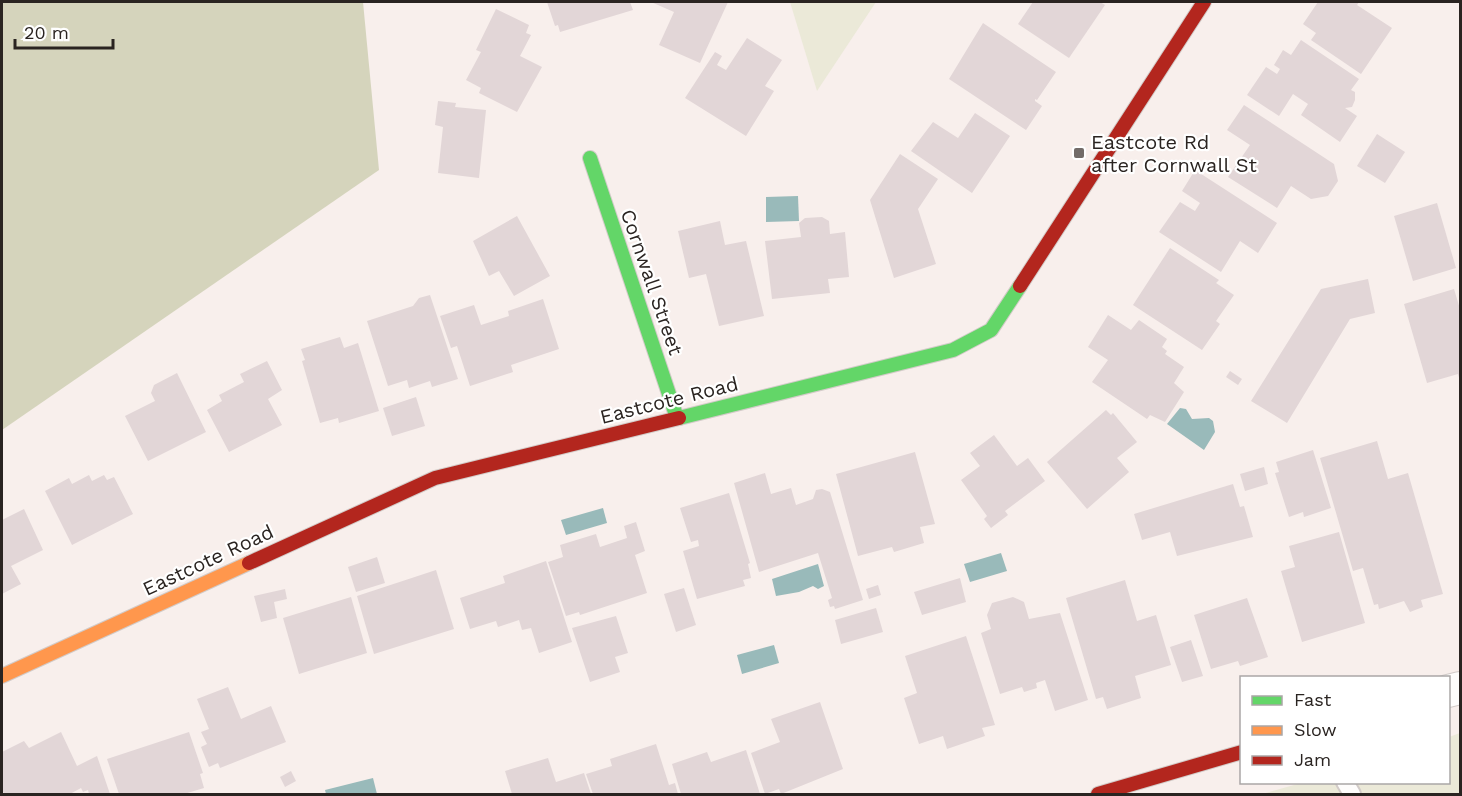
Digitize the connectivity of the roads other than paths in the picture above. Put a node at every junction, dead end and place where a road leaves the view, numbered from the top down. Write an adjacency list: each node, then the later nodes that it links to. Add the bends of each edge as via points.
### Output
1 (1204, 2): 3 (street, Eastcote Road, via 991,330 953,350)
2 (590, 158): 3 (street, Cornwall Street)
3 (677, 418): 4 (street, Eastcote Road, via 435,478)
4 (2, 676)
5 (1240, 753): 6 (street)
6 (1098, 795)

